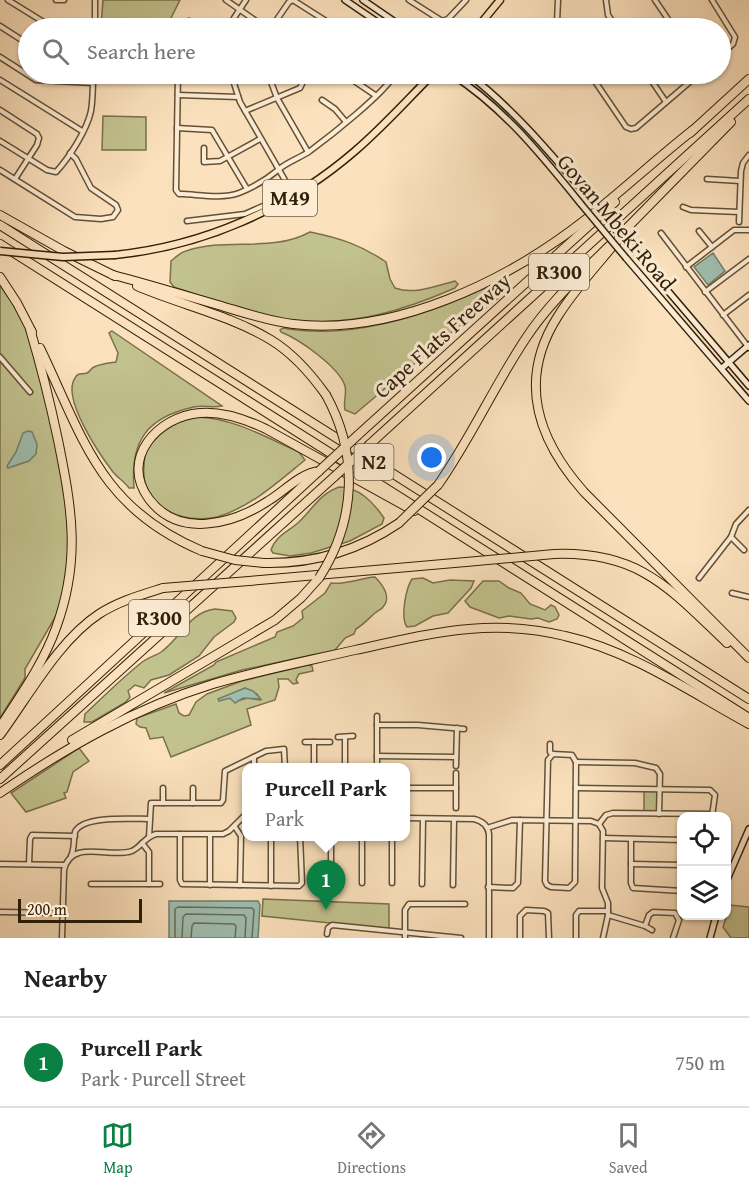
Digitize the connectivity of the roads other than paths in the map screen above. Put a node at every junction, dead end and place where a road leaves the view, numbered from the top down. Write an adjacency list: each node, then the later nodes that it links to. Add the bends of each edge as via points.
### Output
1 (8, 0): 17 (street)
2 (57, 0): 3 (street)
3 (64, 0)
4 (95, 0): 18 (street)
5 (226, 0): 16 (street)
6 (246, 0): 16 (street)
7 (345, 0): 23 (main road)
8 (363, 0): 24 (main road)
9 (410, 0): 25 (street)
10 (466, 0): 26 (street)
11 (500, 0): 27 (main road)
12 (558, 0): 28 (street)
13 (606, 0): 29 (street)
14 (656, 0): 30 (street)
15 (712, 0): 31 (street)
16 (239, 10): 19 (street); 20 (street)
17 (37, 18)
18 (95, 18)
19 (235, 18)
20 (251, 18)
21 (278, 18): 22 (street, via 293,0)
22 (321, 18)
23 (371, 18)
24 (389, 18)
25 (437, 18)
26 (449, 18)
27 (485, 18)
28 (557, 18)
29 (610, 18)
30 (668, 18)
31 (723, 18)
32 (0, 26): 34 (street)
33 (731, 31): 35 (street, via 735,37)
34 (18, 38)
35 (731, 46)
36 (0, 57): 37 (street)
37 (18, 68)
38 (749, 79): 64 (highway, Cape Flats Freeway / R300)
39 (0, 80): 65 (street)
40 (93, 84): 65 (street, via 91,110)
41 (178, 84): 53 (street)
42 (234, 84): 55 (street)
43 (272, 84): 56 (street)
44 (302, 84): 56 (street)
45 (359, 84): 54 (street)
46 (385, 84): 54 (street)
47 (423, 84): 81 (main road, M49, via 354,152)
48 (465, 84): 106 (main road, Govan Mbeki Road, bridge, via 504,116)
49 (480, 84): 105 (main road, Govan Mbeki Road, bridge, via 515,114)
50 (597, 84): 59 (street, via 628,129 636,128)
51 (654, 84): 59 (street)
52 (687, 84): 59 (street)
53 (178, 95): 55 (street); 63 (street)
54 (375, 95): 62 (street)
55 (238, 97): 61 (street)
56 (277, 98): 61 (street); 69 (street)
57 (322, 100): 62 (street)
58 (749, 101): 88 (highway); 149 (highway, Cape Flats Freeway / R300, bridge)
59 (666, 102)
60 (0, 110): 73 (street, via 39,136)
61 (245, 111): 66 (street)
62 (346, 122): 69 (street)
63 (177, 128): 72 (street, via 213,130); 80 (street, via 177,192 226,195)
64 (693, 130): 97 (highway, via 584,221 537,252 493,278 443,300 370,323 290,324); 110 (highway, Cape Flats Freeway / R300, bridge)
65 (82, 131): 70 (street)
66 (260, 139): 72 (street); 75 (street)
67 (0, 141): 73 (street)
68 (204, 148): 72 (street, via 206,163)
69 (308, 152): 75 (street)
70 (70, 153): 73 (street, via 54,173); 76 (street, via 91,188 116,205 118,210 113,217 75,217)
71 (749, 155): 79 (street)
72 (228, 157): 80 (street)
73 (28, 158): 76 (street)
74 (0, 170): 76 (street)
75 (278, 170): 78 (street); 80 (street, via 271,178)
76 (15, 179)
77 (707, 179): 79 (street)
78 (286, 182)
79 (740, 182): 83 (street)
80 (247, 189)
81 (289, 198): 85 (street, via 245,214); 94 (main road, M49, bridge, via 204,236 155,249 63,257)
82 (682, 207): 83 (street)
83 (739, 212): 86 (street)
84 (0, 215): 97 (highway)
85 (188, 221)
86 (739, 222)
87 (0, 225): 120 (highway, N2)
88 (628, 226): 102 (highway, bridge, via 534,327 438,485 399,523 372,540 326,557 292,563 235,560 202,551 166,534 126,503 87,450); 118 (highway, via 549,331 537,375 542,427 560,462 584,492)
89 (749, 230): 93 (street, via 734,230)
90 (699, 231): 93 (street)
91 (661, 233): 96 (street)
92 (0, 244): 112 (highway, N2)
93 (711, 247): 96 (street)
94 (0, 251)
95 (749, 259): 99 (street)
96 (686, 267): 99 (street)
97 (113, 275): 156 (highway, bridge, via 253,330 303,366 326,395 346,448 350,477 342,533 310,589 287,611 68,743)
98 (0, 277): 102 (highway)
99 (705, 292): 101 (street)
100 (749, 295): 101 (street)
101 (723, 315): 103 (street)
102 (30, 329): 125 (highway, via 44,376 70,502 71,563 66,596 50,642)
103 (748, 347): 105 (main road)
104 (0, 357): 108 (street)
105 (729, 362): 106 (main road); 107 (main road, Govan Mbeki Road)
106 (722, 368): 109 (main road, Govan Mbeki Road)
107 (749, 386)
108 (30, 392)
109 (749, 401)
110 (319, 471): 112 (highway, via 306,475 242,516 207,525 182,522 157,508 142,488 139,468 147,441 168,423 195,414 217,413 266,429); 146 (highway, R300)
111 (749, 510): 113 (street)
112 (441, 523): 122 (highway, N2)
113 (731, 537): 114 (street); 115 (street)
114 (744, 550)
115 (699, 578)
116 (732, 592): 117 (street)
117 (749, 597)
118 (749, 658)
119 (749, 664): 128 (highway, bridge, via 653,577 611,559 585,555 554,554 163,588 129,598 82,627)
120 (749, 699)
121 (377, 716): 124 (street)
122 (749, 718)
123 (749, 724): 156 (highway, via 651,669 584,641 524,629 459,629 257,672 189,692 99,731)
124 (377, 725): 126 (street); 137 (street)
125 (0, 728)
126 (457, 728): 127 (street); 139 (street)
127 (464, 729)
128 (0, 735)
129 (353, 736): 131 (street)
130 (338, 737): 131 (street)
131 (345, 737): 144 (street)
132 (305, 742): 133 (street)
133 (314, 742): 134 (street); 143 (street)
134 (330, 742)
135 (550, 744): 136 (street)
136 (552, 754): 140 (street, via 570,754); 169 (street, via 548,760)
137 (377, 756): 139 (street); 145 (street)
138 (254, 757): 141 (street); 142 (street, via 282,748); 158 (street, via 225,771 221,803)
139 (456, 757): 147 (street)
140 (576, 762): 154 (street); 155 (street, via 655,767 660,772)
141 (254, 763)
142 (285, 763)
143 (314, 763)
144 (345, 763)
145 (377, 763)
146 (0, 765)
147 (456, 766)
148 (456, 773): 153 (street)
149 (0, 779)
150 (163, 788): 157 (street)
151 (193, 788): 158 (street)
152 (410, 788): 153 (street)
153 (456, 788): 159 (street)
154 (576, 788): 155 (street); 170 (street)
155 (660, 789): 160 (street, via 712,790); 161 (street)
156 (0, 792)
157 (163, 803): 158 (street); 165 (street, via 150,804)
158 (193, 803)
159 (456, 808)
160 (712, 812)
161 (659, 814): 162 (street); 171 (street, via 610,813)
162 (677, 814)
163 (242, 818): 172 (street)
164 (410, 818): 166 (street)
165 (149, 819): 177 (street, via 100,819 78,828); 178 (street)
166 (423, 819): 167 (street); 203 (street)
167 (454, 819): 173 (street, via 478,820); 206 (street)
168 (520, 820): 169 (street); 173 (street); 208 (street, via 518,883 513,888)
169 (546, 820): 170 (street); 170 (street, via 546,883 551,888 569,888 574,882)
170 (576, 821): 171 (street)
171 (599, 824): 179 (street)
172 (235, 826): 176 (street, via 226,833); 205 (street, via 241,836)
173 (488, 828): 208 (street)
174 (749, 829): 194 (main road)
175 (180, 834): 176 (street); 178 (street); 204 (street, via 180,882)
176 (210, 834): 204 (street)
177 (75, 836): 188 (street); 190 (street, via 32,836)
178 (149, 837): 187 (street)
179 (603, 838): 180 (street); 213 (street, via 602,888)
180 (631, 839): 181 (street); 191 (street)
181 (677, 840)
182 (271, 841): 207 (street)
183 (300, 841): 207 (street, via 302,884)
184 (331, 841): 196 (street)
185 (362, 841): 198 (street)
186 (393, 841): 199 (street)
187 (142, 843): 188 (street, via 129,852 83,852); 201 (street, via 149,851)
188 (70, 858): 192 (street)
189 (0, 864): 190 (street)
190 (29, 864): 192 (street)
191 (631, 864): 193 (street); 209 (street, via 631,884 636,890)
192 (65, 865): 212 (street)
193 (677, 866)
194 (731, 870)
195 (323, 882): 196 (street)
196 (331, 882): 197 (street)
197 (340, 883)
198 (362, 883)
199 (392, 883)
200 (91, 884): 201 (street)
201 (149, 884): 202 (street)
202 (160, 884)
203 (422, 884)
204 (210, 885): 205 (street)
205 (240, 885): 207 (street)
206 (453, 885)
207 (271, 886)
208 (488, 887): 222 (street)
209 (677, 891)
210 (465, 904): 217 (street, via 411,903 406,906)
211 (0, 912): 212 (street)
212 (63, 913): 219 (street)
213 (608, 913): 215 (street); 225 (street, via 579,911); 226 (street)
214 (715, 920): 228 (main road)
215 (645, 926): 216 (street); 227 (street, via 653,912 675,913 679,920)
216 (652, 930)
217 (405, 932): 218 (street, via 332,925); 220 (street); 221 (street)
218 (327, 934)
219 (62, 938)
220 (405, 938)
221 (461, 938)
222 (489, 938)
223 (520, 938): 224 (street, via 520,916 526,910 548,913)
224 (549, 938)
225 (576, 938)
226 (603, 938)
227 (673, 938)
228 (710, 938)

